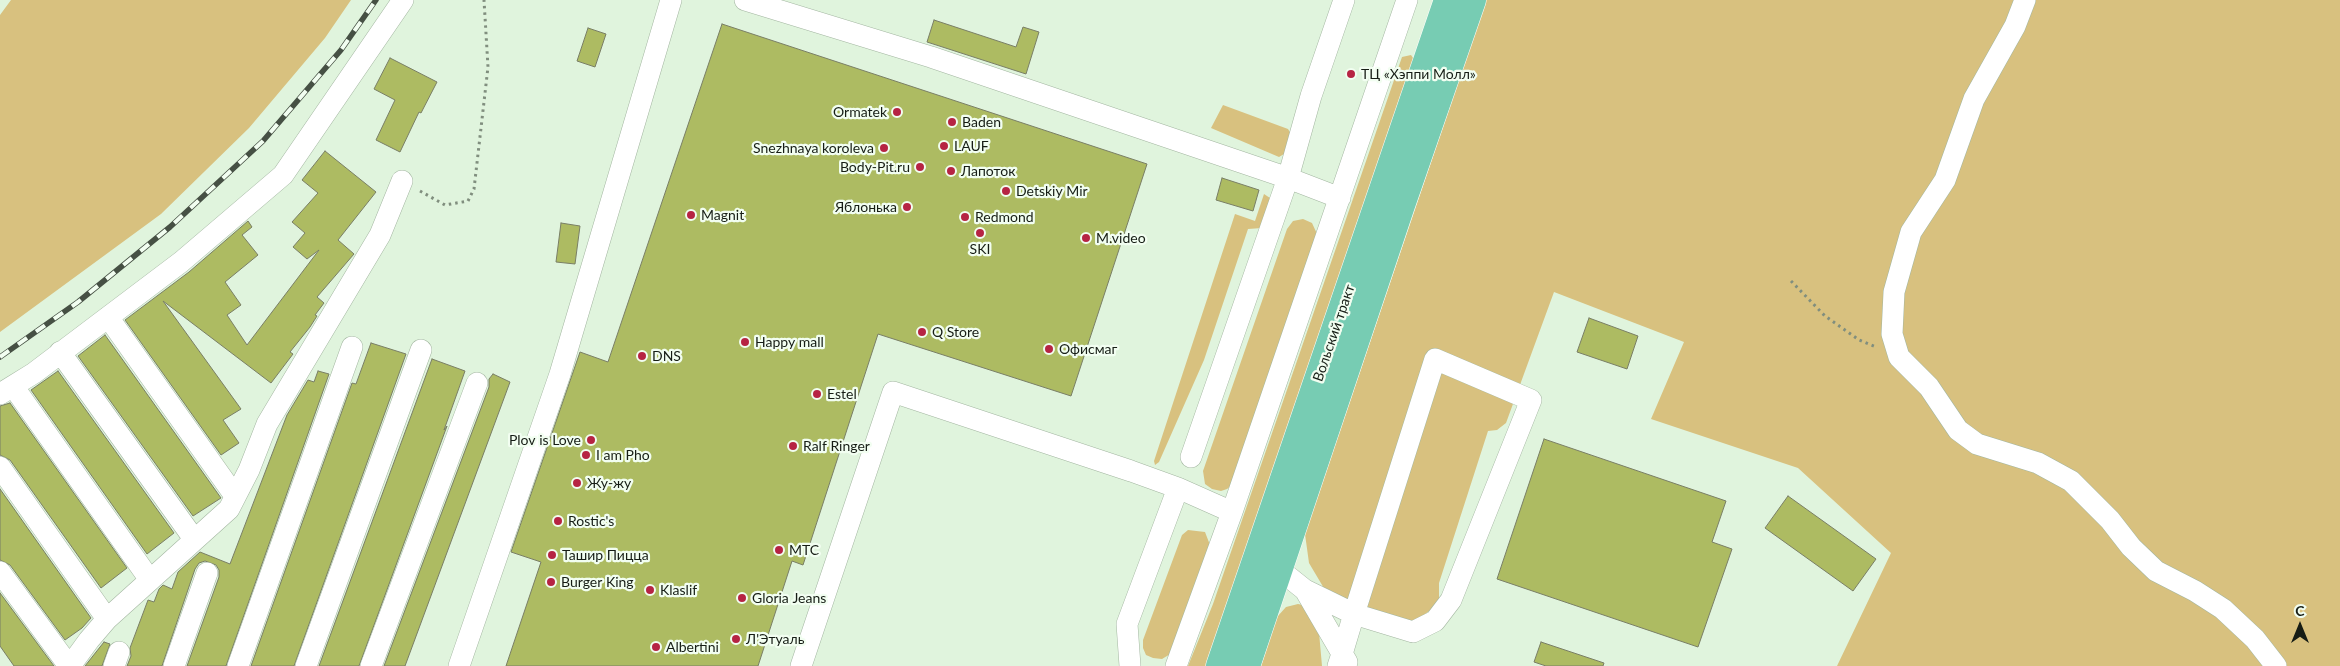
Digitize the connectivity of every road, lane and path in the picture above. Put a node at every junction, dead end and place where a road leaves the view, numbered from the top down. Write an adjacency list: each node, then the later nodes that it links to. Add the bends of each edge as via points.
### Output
1 (403, 0): 14 (street, via 283,175 181,262)
2 (484, 0): 11 (path, via 488,68 474,189 468,201 445,205)
3 (671, 0): 40 (street, via 560,374)
4 (745, 0): 10 (street, via 931,57)
5 (1344, 0): 10 (street, via 1311,96)
6 (1407, 0): 12 (street)
7 (1448, 0): 44 (main road, Вольский тракт)
8 (1472, 0): 27 (main road, Вольский тракт)
9 (2025, 0): 18 (street, via 2015,26 1974,99 1945,180 1911,232 1894,292 1892,334)
10 (1288, 178): 12 (street); 21 (street)
11 (402, 181): 24 (street, via 380,235 267,424)
12 (1340, 198): 25 (street)
13 (1791, 281): 18 (path, via 1825,316 1852,335)
14 (108, 317): 17 (street); 24 (street)
15 (352, 347): 37 (street)
16 (421, 350): 38 (street)
17 (60, 352): 20 (street); 26 (street)
18 (1899, 357): 46 (street, via 1930,387 1958,430 1977,444 2038,463 2071,481 2156,571 2223,609 2255,638)
19 (477, 383): 39 (street)
20 (7, 390): 30 (street)
21 (1191, 457)
22 (0, 467): 33 (street)
23 (1178, 488): 25 (street); 41 (street, via 894,392); 42 (street, via 1128,624)
24 (235, 496): 26 (street, via 229,509)
25 (1232, 512): 43 (street)
26 (194, 539): 30 (street)
27 (1280, 570): 31 (street); 45 (main road, Вольский тракт)
28 (0, 572): 35 (street)
29 (207, 573): 36 (street)
30 (150, 580): 33 (street)
31 (1306, 590): 32 (street); 34 (street)
32 (1354, 614): 32 (street, via 1435,359 1531,400 1451,600 1435,622 1413,632); 34 (street)
33 (107, 619): 35 (street)
34 (1343, 662)
35 (69, 666)
36 (174, 666)
37 (238, 666)
38 (306, 666)
39 (371, 666)
40 (459, 666)
41 (801, 666)
42 (1130, 666)
43 (1176, 666)
44 (1220, 666)
45 (1246, 666)
46 (2276, 666)

